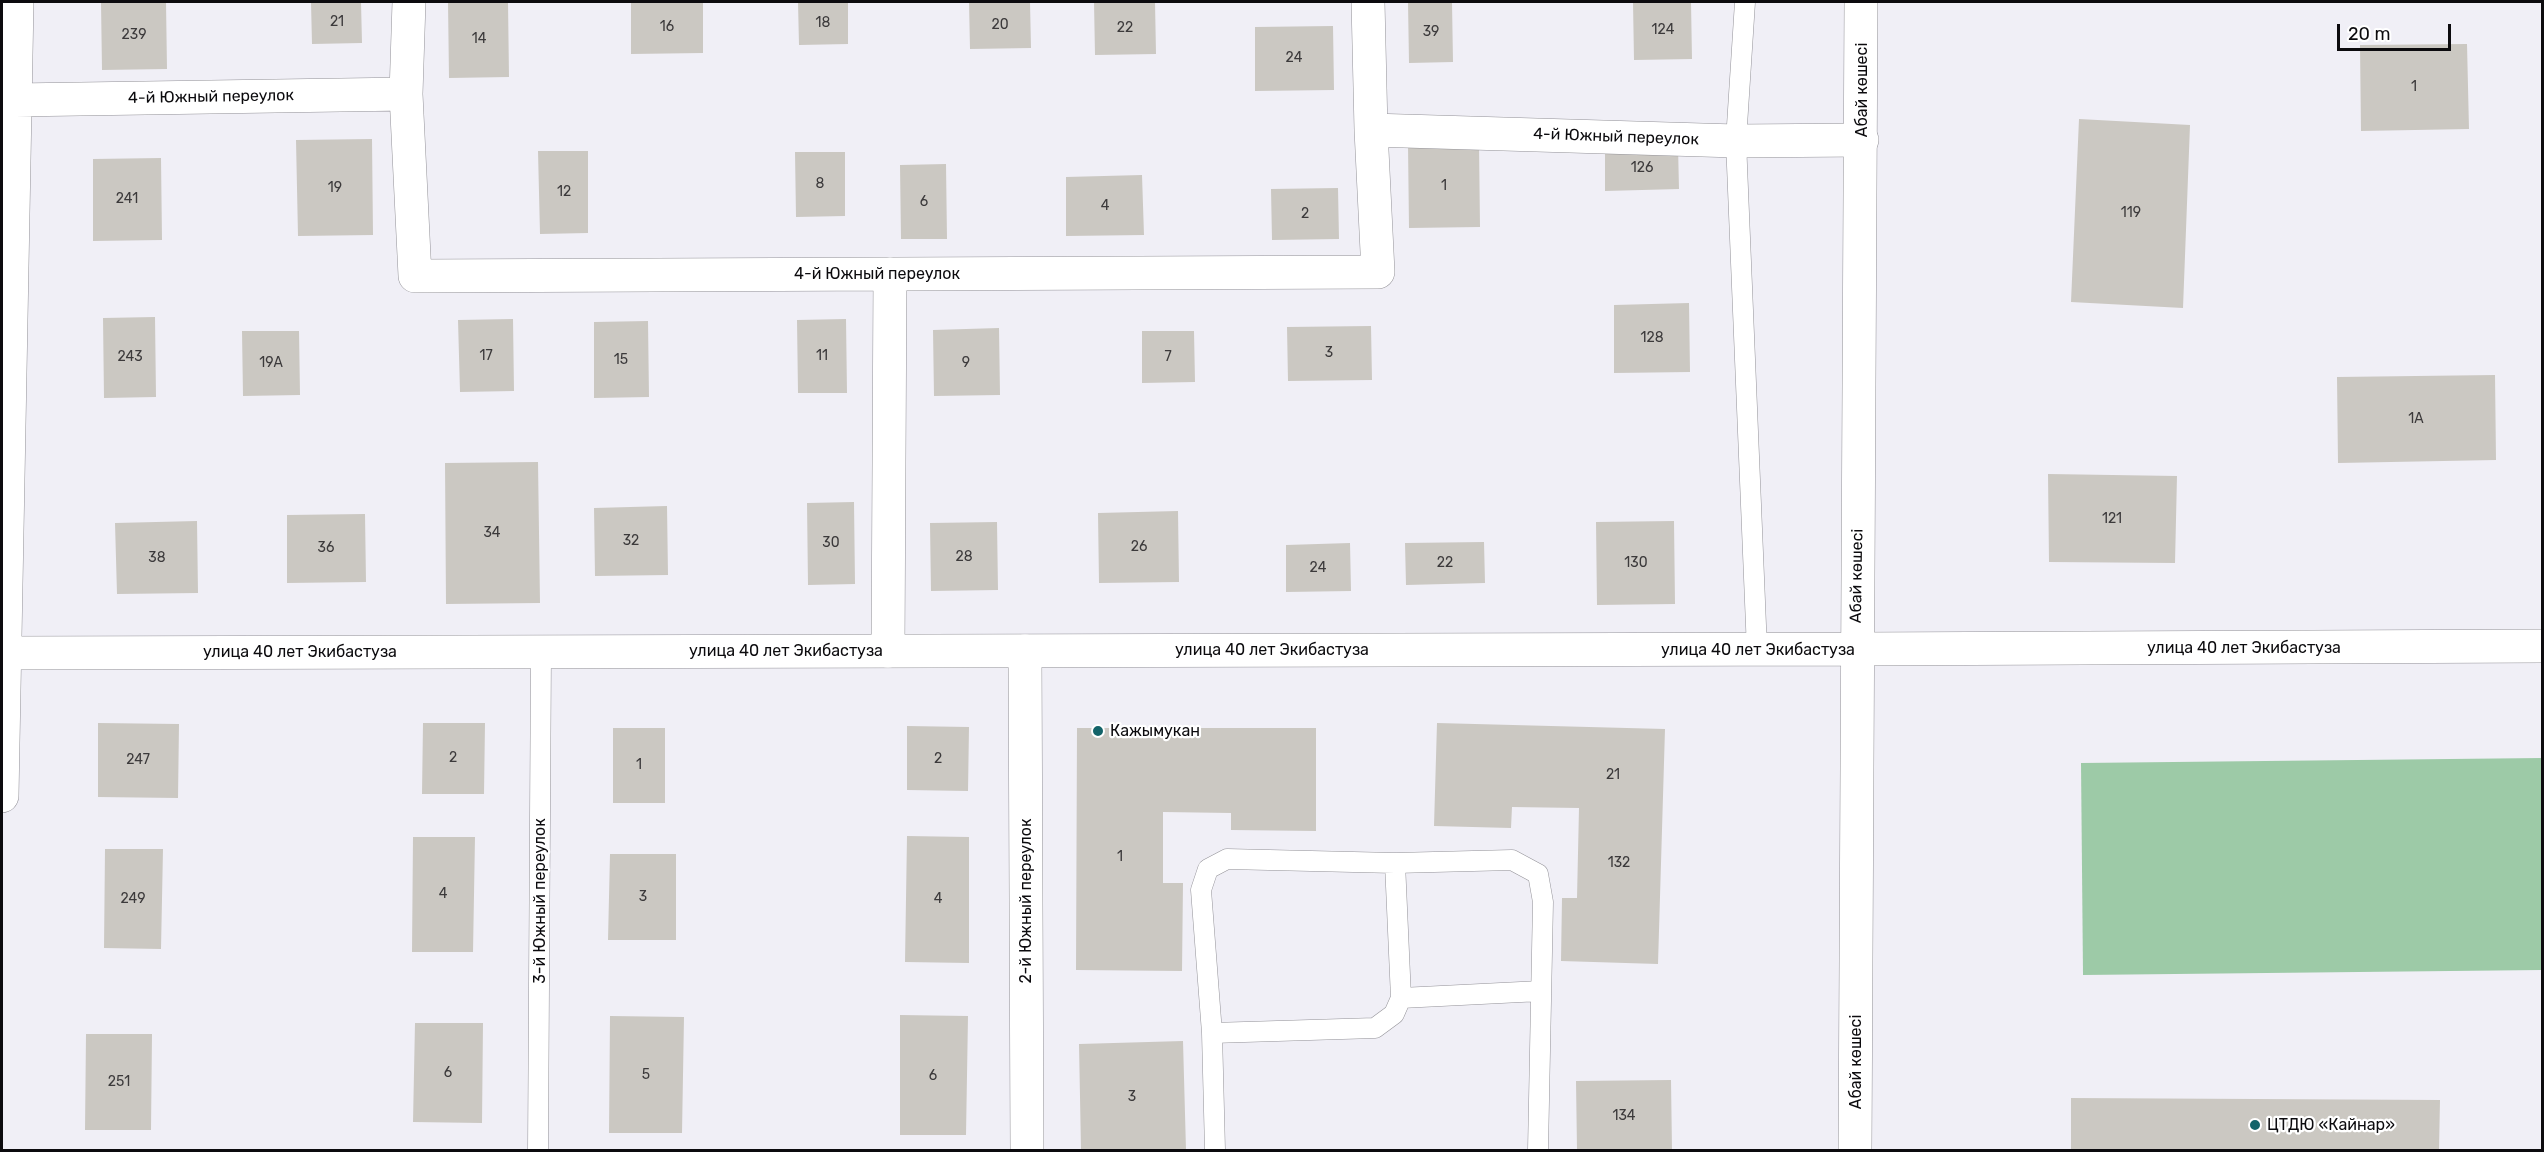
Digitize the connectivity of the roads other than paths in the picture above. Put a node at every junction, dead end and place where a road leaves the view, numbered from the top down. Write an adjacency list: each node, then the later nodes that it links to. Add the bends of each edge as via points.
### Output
1 (17, 2): 7 (street)
2 (409, 2): 6 (street, 4-й Южный переулок)
3 (1368, 2): 8 (street, 4-й Южный переулок)
4 (1744, 2): 10 (lane)
5 (1861, 2): 9 (street, Абай көшесі)
6 (406, 94): 7 (street, 4-й Южный переулок); 11 (street, 4-й Южный переулок, via 415,276)
7 (15, 100): 12 (street)
8 (1371, 130): 10 (street, 4-й Южный переулок); 11 (street, 4-й Южный переулок, via 1378,272)
9 (1862, 140): 10 (street, 4-й Южный переулок); 15 (street, Абай көшесі)
10 (1736, 141): 14 (lane)
11 (890, 274): 16 (street)
12 (6, 335): 19 (street)
13 (2542, 646): 15 (street, улица 40 лет Экибастуза)
14 (1757, 650): 15 (street, улица 40 лет Экибастуза); 17 (street, улица 40 лет Экибастуза)
15 (1856, 650): 29 (street, Абай көшесі)
16 (888, 651): 17 (street, улица 40 лет Экибастуза); 18 (street, улица 40 лет Экибастуза)
17 (1025, 651): 26 (street, 2-й Южный переулок)
18 (541, 652): 19 (street, улица 40 лет Экибастуза); 25 (lane, 3-й Южный переулок)
19 (2, 653): 20 (street)
20 (2, 796)
21 (1395, 863): 22 (lane, via 1512,860 1538,874 1543,902); 23 (lane); 24 (lane, via 1227,859 1208,869 1201,890)
22 (1541, 991): 23 (lane); 28 (lane)
23 (1401, 998): 24 (lane, via 1394,1014 1375,1028)
24 (1212, 1033): 27 (lane)
25 (538, 1150)
26 (1027, 1150)
27 (1215, 1150)
28 (1538, 1150)
29 (1856, 1150)

